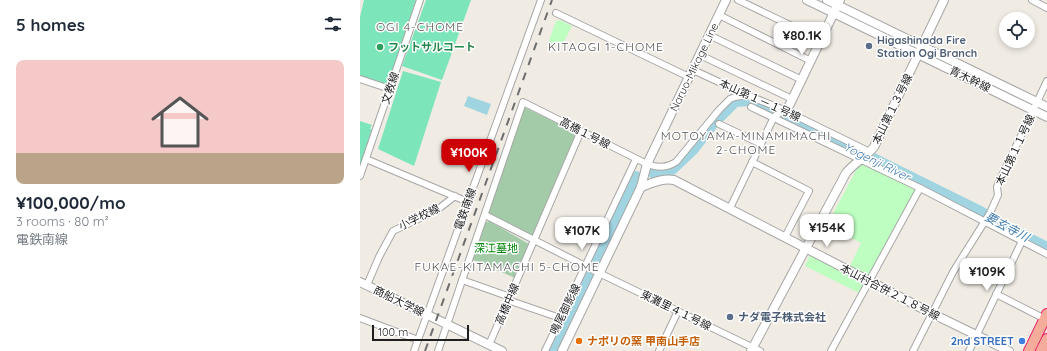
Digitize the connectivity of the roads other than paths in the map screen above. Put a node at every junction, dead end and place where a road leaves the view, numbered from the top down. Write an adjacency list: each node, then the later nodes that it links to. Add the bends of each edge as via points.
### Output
1 (420, 0): 23 (street, 文教線)
2 (541, 0): 45 (street, 電鉄南線)
3 (726, 0): 13 (street, Naruo-Mikage Line)
4 (738, 0): 15 (street)
5 (806, 0): 12 (street, 青木幹線)
6 (827, 0): 9 (street, 青木幹線)
7 (944, 0): 16 (street, 本山第１３号線)
8 (1032, 0): 10 (street)
9 (839, 3): 12 (street); 16 (street, 青木幹線)
10 (1047, 8)
11 (556, 13): 19 (street, 本山第１－１号線)
12 (834, 13): 15 (street); 16 (street, 青木幹線)
13 (719, 14): 14 (street, Naruo-Mikage Line); 18 (street)
14 (709, 35): 17 (street, Naruo-Mikage Line); 21 (street)
15 (821, 40): 18 (street)
16 (921, 51): 26 (street, 青木幹線); 29 (street, 青木幹線); 35 (street, 本山第１３号線)
17 (700, 55): 19 (street, Naruo-Mikage Line); 25 (street)
18 (811, 61): 21 (street)
19 (691, 73): 24 (street, 本山第１－１号線); 40 (street, Naruo-Mikage Line)
20 (360, 79): 23 (street)
21 (802, 80): 25 (street)
22 (1047, 81): 26 (street, 本山第１１号線)
23 (390, 89): 36 (street, 文教線)
24 (747, 95): 30 (street, 本山第１－１号線); 40 (street, 高橋１号線, via 730,99 676,162 661,167)
25 (792, 99): 30 (street, via 788,108)
26 (1037, 102): 28 (street, 青木幹線); 29 (street, 本山第１１号線)
27 (751, 107): 30 (street)
28 (1047, 107)
29 (1033, 110): 31 (street, 青木幹線); 48 (street, 本山第１１号線, via 998,184 998,195)
30 (779, 114): 34 (street); 35 (street, 本山第１－１号線); 38 (street)
31 (1047, 117)
32 (719, 124): 34 (street)
33 (581, 131): 37 (street, 高橋１号線); 47 (street, 高橋１号線, via 523,102); 50 (street, 高橋中線)
34 (761, 144): 39 (street)
35 (870, 152): 38 (street, 本山第１３号線)
36 (366, 159): 41 (street, 文教線); 44 (street)
37 (636, 159): 40 (street, 高橋１号線); 54 (street, 鳴尾御影線)
38 (861, 159): 43 (street); 52 (street, 本山第１３号線, via 846,173)
39 (752, 162): 46 (street); 49 (street, via 809,191)
40 (647, 164): 42 (street, Naruo-Mikage Line)
41 (360, 173)
42 (641, 187): 46 (street, 本山村合併２１８号線, via 658,181 674,180); 55 (street, Naruo-Mikage Line)
43 (920, 188): 48 (street); 57 (street)
44 (455, 196): 45 (street); 58 (street, 小学校線, via 437,210 393,231)
45 (468, 202): 62 (street, 電鉄南線)
46 (730, 208): 49 (street, 本山村合併２１８号線)
47 (485, 214): 50 (street, 東灘里４１号線); 56 (street)
48 (986, 220): 51 (street); 63 (street, 本山第１１号線, via 953,272)
49 (785, 237): 52 (street, 本山村合併２１８号線)
50 (534, 241): 54 (street, 東灘里４１号線); 60 (street, 高橋中線)
51 (1022, 241): 53 (street); 59 (street)
52 (807, 249): 57 (street, 本山村合併２１８号線); 72 (street, 本山第１３号線)
53 (1047, 254)
54 (586, 267): 55 (street, 東灘里４１号線); 66 (street, 鳴尾御影線)
55 (596, 272): 61 (street, 東灘里４１号線); 77 (street, Naruo-Mikage Line)
56 (462, 280): 60 (street); 67 (street)
57 (869, 281): 63 (street, 本山村合併２１８号線); 79 (street)
58 (364, 284): 62 (street, 商船大学線)
59 (996, 294): 64 (street); 68 (street)
60 (509, 298): 66 (street); 71 (street, 高橋中線)
61 (678, 311): 72 (street, 東灘里４１号線); 78 (street)
62 (427, 314): 67 (street, 商船大学線); 70 (street, 電鉄南線)
63 (931, 314): 68 (street, 本山村合併２１８号線); 80 (street, 本山第１１号線)
64 (1046, 317): 83 (highway)
65 (360, 318): 70 (street)
66 (560, 318): 76 (street, 鳴尾御影線)
67 (446, 324): 71 (street, 商船大学線); 74 (street)
68 (977, 336): 81 (street); 82 (street, 本山村合併２１８号線)
69 (1047, 339): 84 (highway)
70 (418, 340): 73 (street, 電鉄南線)
71 (490, 347): 75 (street, 商船大学線)
72 (755, 350)
73 (414, 351)
74 (438, 351)
75 (502, 351)
76 (545, 351)
77 (562, 351)
78 (659, 351)
79 (831, 351)
80 (913, 351)
81 (969, 351)
82 (1009, 351)
83 (1029, 351)
84 (1041, 351)

